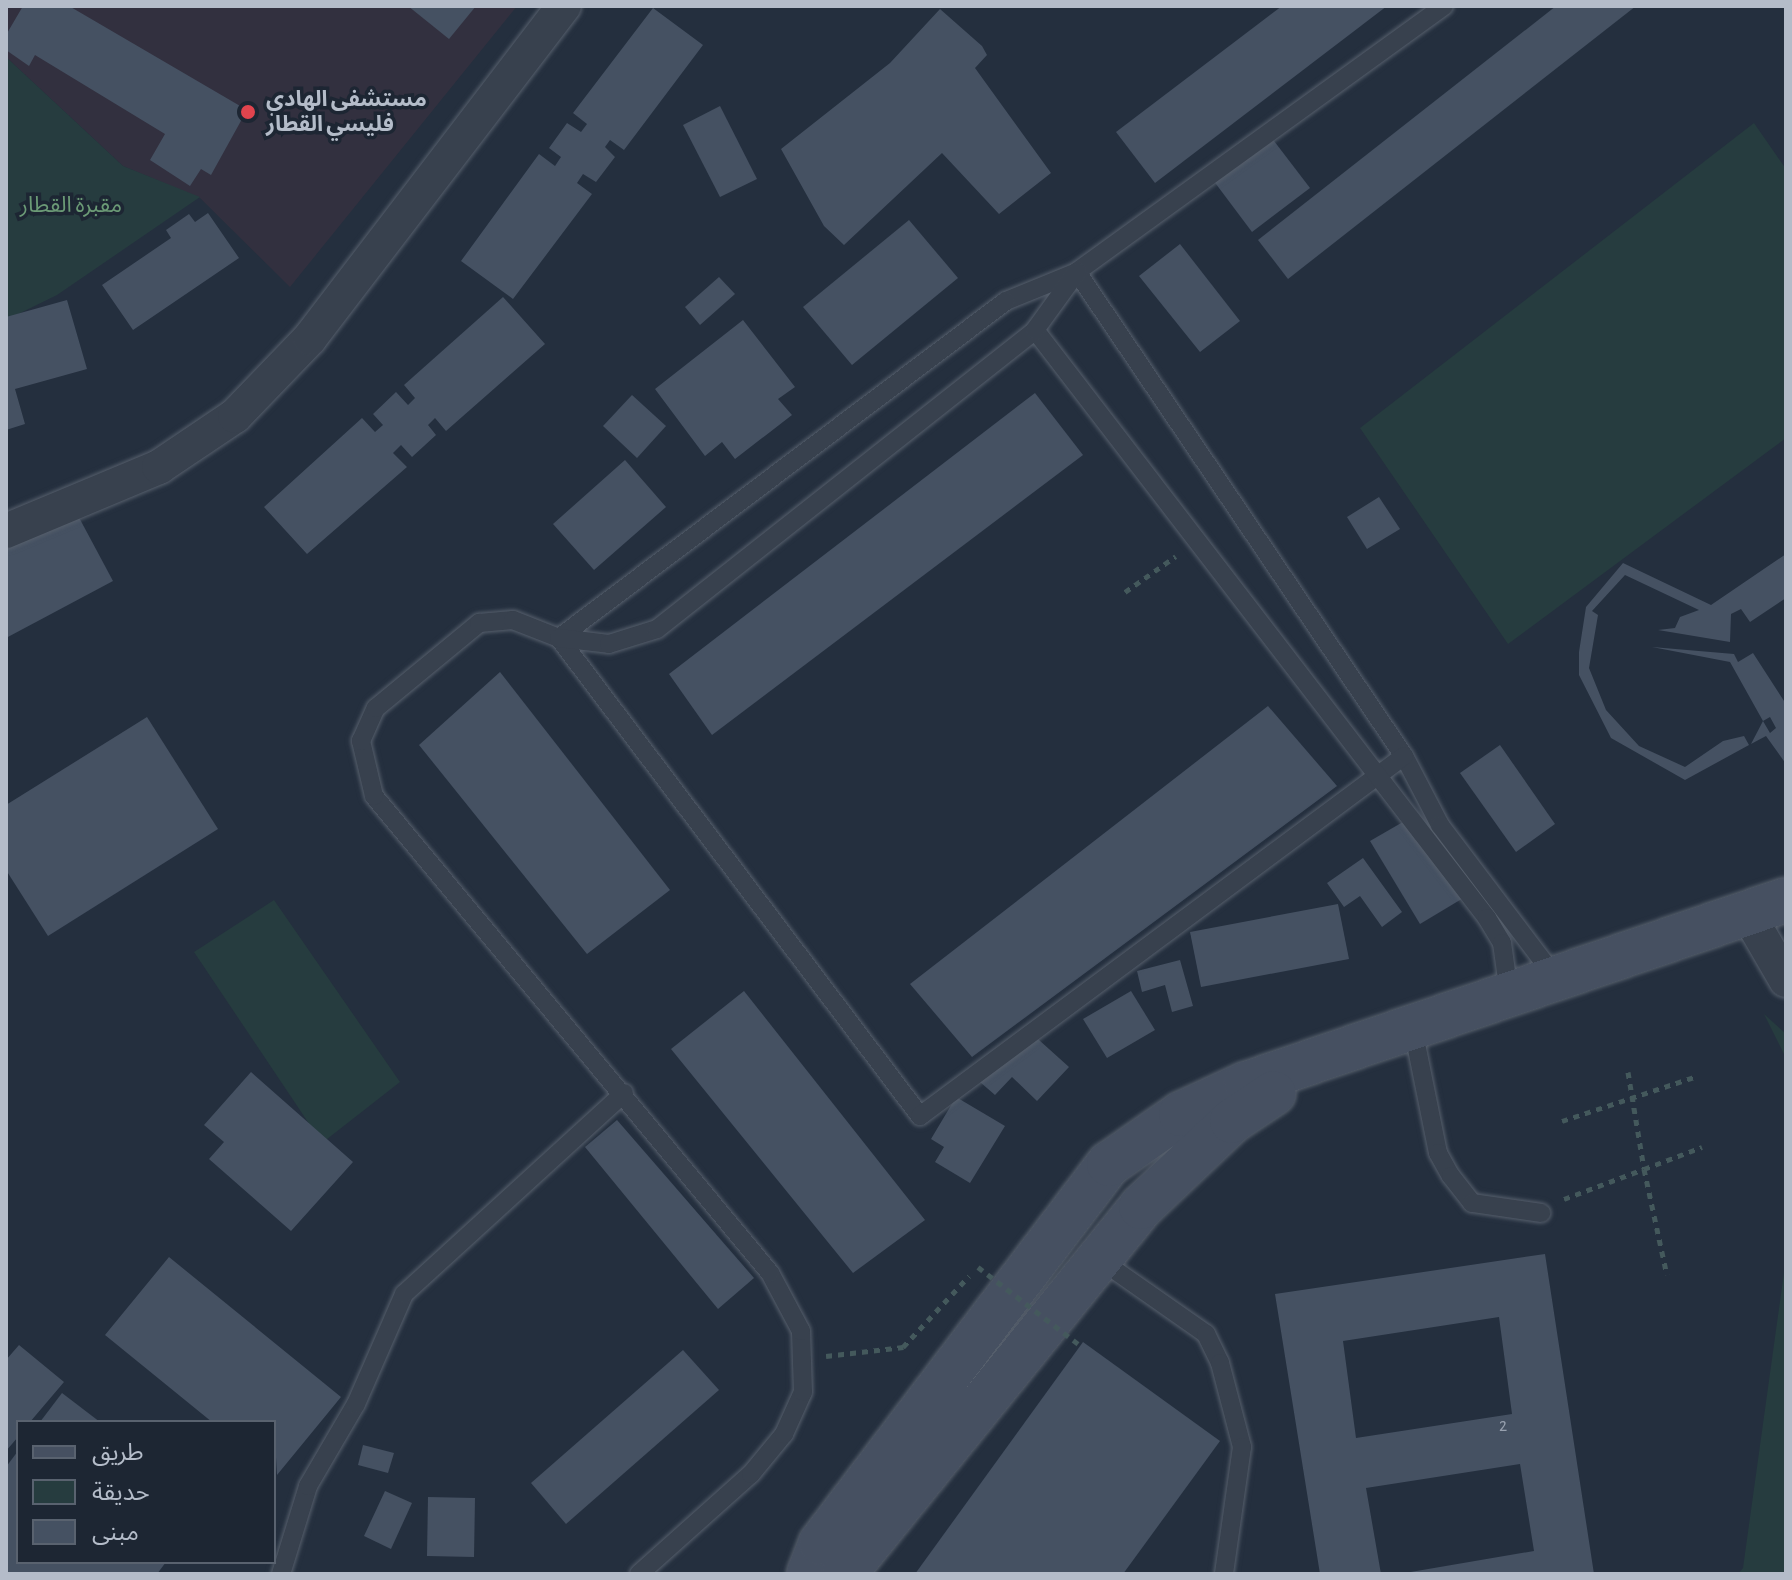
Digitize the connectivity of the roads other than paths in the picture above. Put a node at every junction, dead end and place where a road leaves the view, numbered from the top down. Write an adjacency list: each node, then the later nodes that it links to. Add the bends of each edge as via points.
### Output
1 (564, 6): 5 (street, via 310,338 235,416 159,467)
2 (1444, 6): 3 (lane)
3 (1077, 272): 4 (lane); 6 (lane, via 1006,301); 7 (lane)
4 (1035, 330): 6 (lane, via 657,629 609,644); 8 (lane)
5 (6, 531)
6 (559, 638): 8 (lane, via 920,1116); 15 (lane, via 542,626 479,623 376,708 361,741 363,762 374,796)
7 (1404, 756): 8 (lane); 11 (lane, via 1440,825 1524,945)
8 (1377, 776): 12 (lane, via 1502,943)
9 (1768, 908): 10 (street); 11 (main road)
10 (1786, 980)
11 (1559, 981): 12 (main road)
12 (1509, 998): 13 (main road)
13 (1413, 1029): 14 (main road); 16 (lane, via 1438,1153 1451,1176 1472,1203)
14 (1326, 1058): 17 (main road, via 1232,1121 1141,1207); 22 (main road, via 1181,1114 1109,1164 821,1543)
15 (624, 1093): 18 (lane, via 404,1294); 21 (lane, via 770,1273 789,1301 807,1358 795,1415 768,1454)
16 (1541, 1213)
17 (1099, 1259): 23 (main road); 24 (lane, via 1206,1334 1220,1363 1242,1447)
18 (299, 1509): 19 (lane); 20 (lane)
19 (281, 1574)
20 (292, 1574)
21 (639, 1574)
22 (809, 1574)
23 (844, 1574)
24 (1224, 1574)

